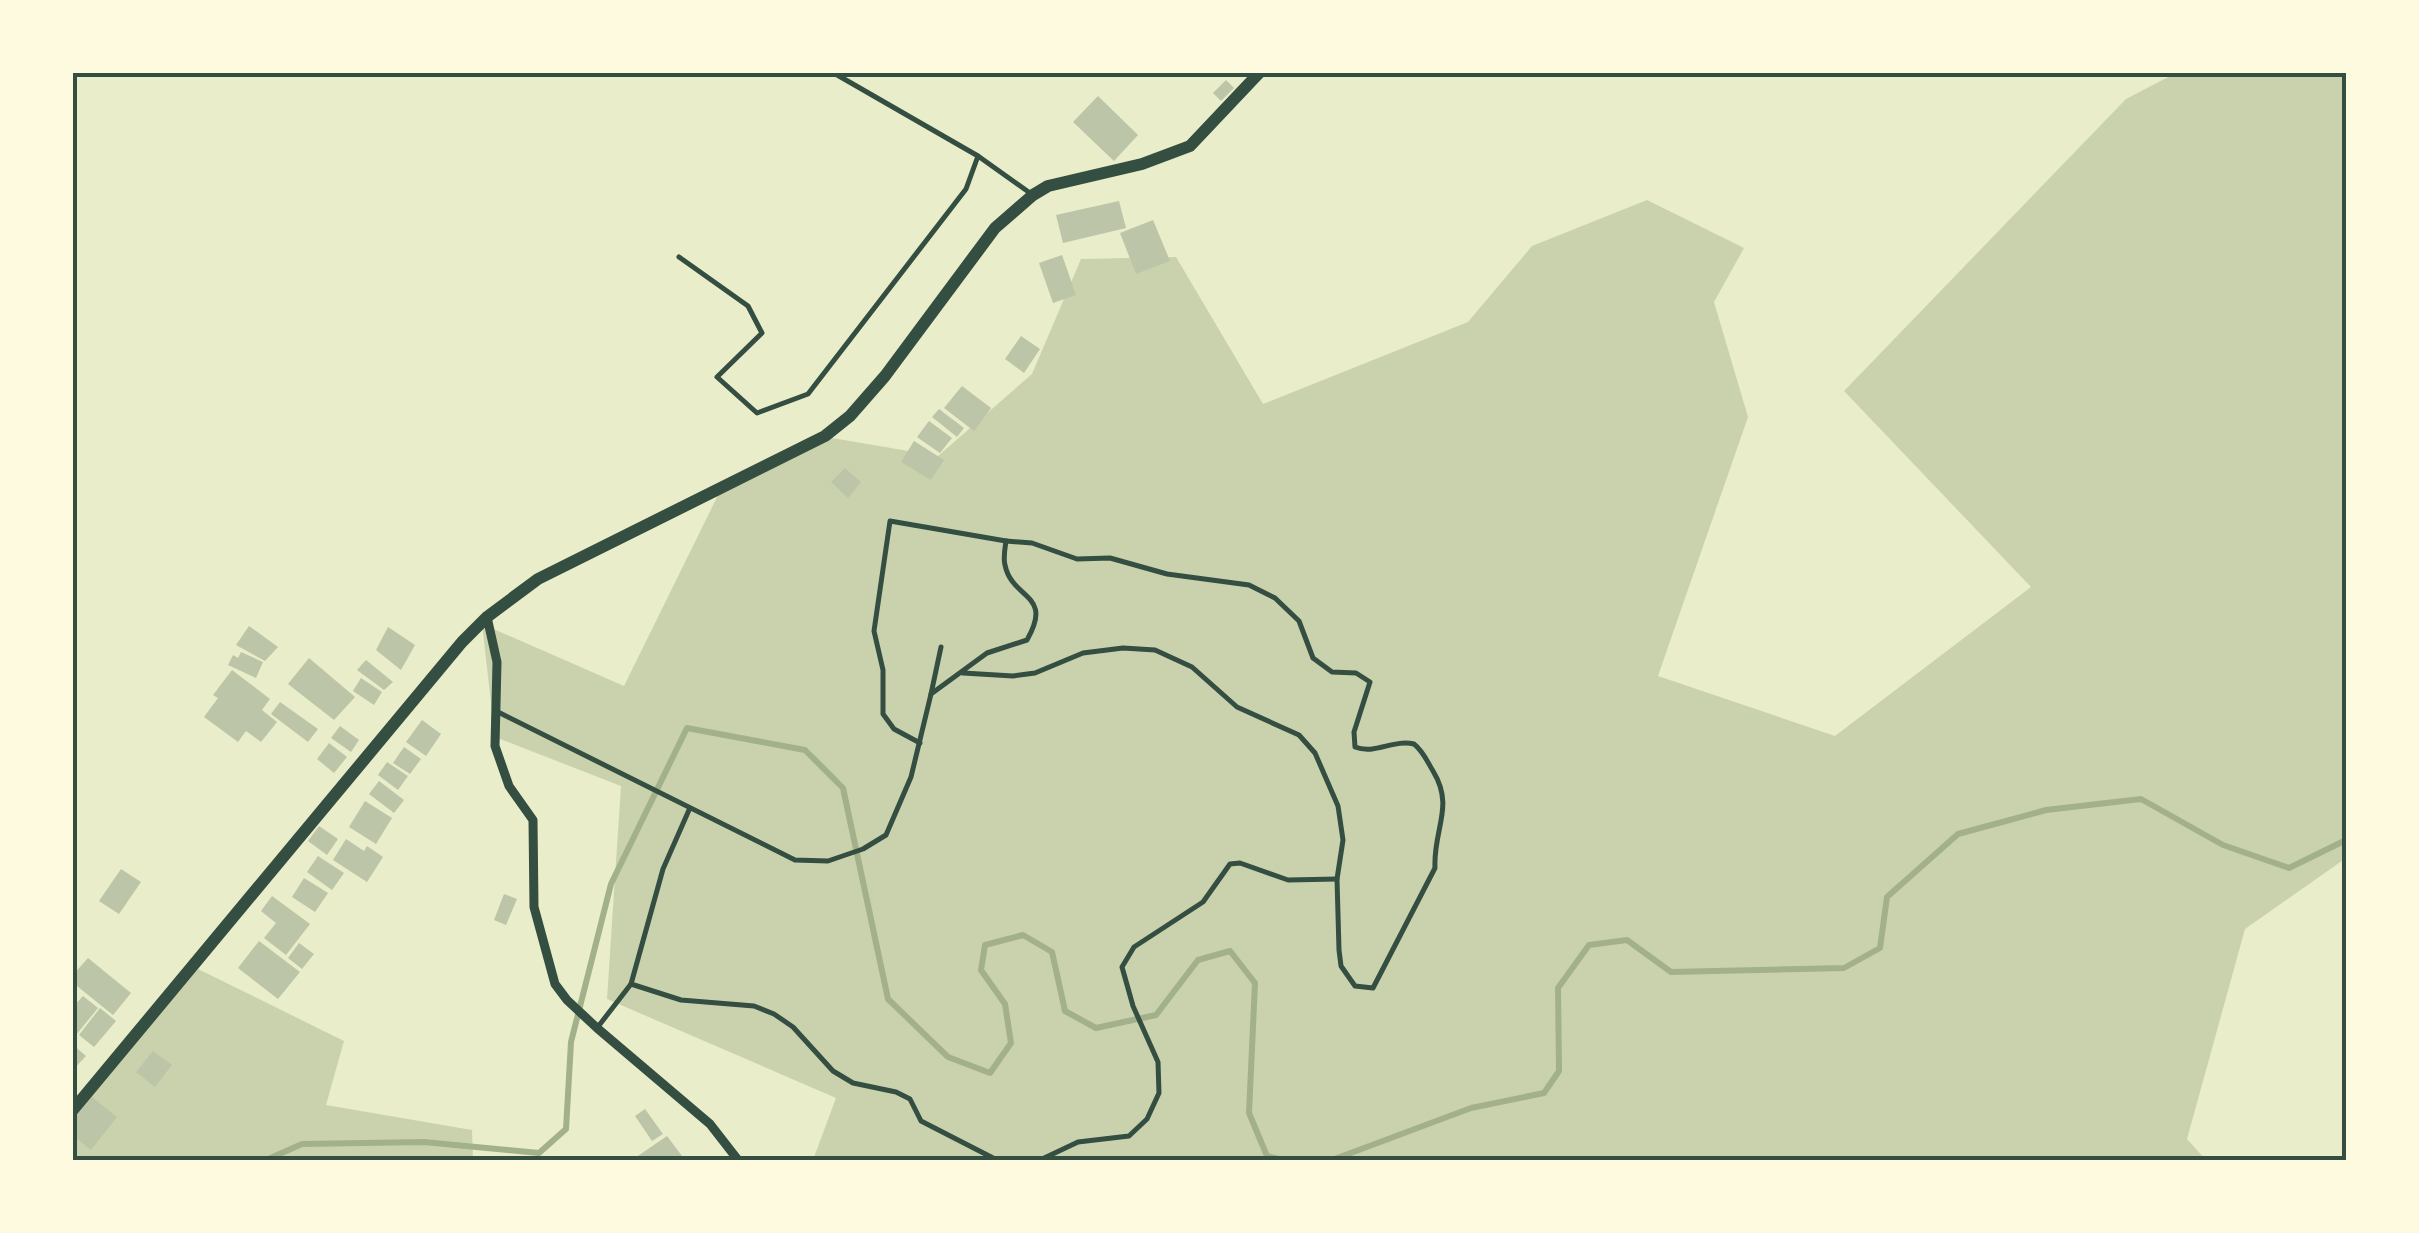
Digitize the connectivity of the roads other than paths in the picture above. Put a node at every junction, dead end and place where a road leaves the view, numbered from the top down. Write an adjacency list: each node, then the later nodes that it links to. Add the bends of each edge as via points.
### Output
1 (832, 72): 3 (lane)
2 (1260, 72): 4 (main road, via 1190,146)
3 (978, 156): 4 (lane); 5 (lane, via 966,189 808,394 757,413 717,377 762,333 748,306)
4 (1033, 195): 7 (main road, via 994,228 885,376 825,436 538,579)
5 (680, 257)
6 (1006, 541): 9 (lane, via 1005,566 1037,608 1035,627 1027,640 988,654); 12 (lane, via 890,521 874,630 883,714 894,729); 14 (lane, via 1077,560 1110,558 1248,585 1299,621 1313,658 1332,672 1370,682 1355,748 1414,744 1444,788 1445,802 1435,868 1372,988 1355,986 1341,966)
7 (486, 617): 11 (street, via 497,662); 17 (main road)
8 (941, 648): 10 (lane)
9 (963, 674): 10 (lane); 14 (lane, via 1035,673 1083,653 1123,648 1175,657 1237,708 1299,735 1315,753 1338,806)
10 (932, 694): 12 (lane)
11 (498, 712): 13 (lane); 16 (street, via 495,746 509,786 533,820 534,906 555,984)
12 (920, 742): 13 (lane, via 886,835 828,860 795,860)
13 (689, 810): 15 (lane, via 664,869)
14 (1338, 879): 20 (lane, via 1288,880 1230,864 1202,902 1134,947 1122,967 1158,1062 1160,1093 1147,1119 1128,1136 1078,1142)
15 (631, 984): 16 (lane); 19 (lane, via 680,1000 774,1014 852,1084 910,1099 922,1121)
16 (597, 1028): 18 (street, via 710,1124)
17 (72, 1111)
18 (738, 1160)
19 (997, 1160)
20 (1040, 1160)

